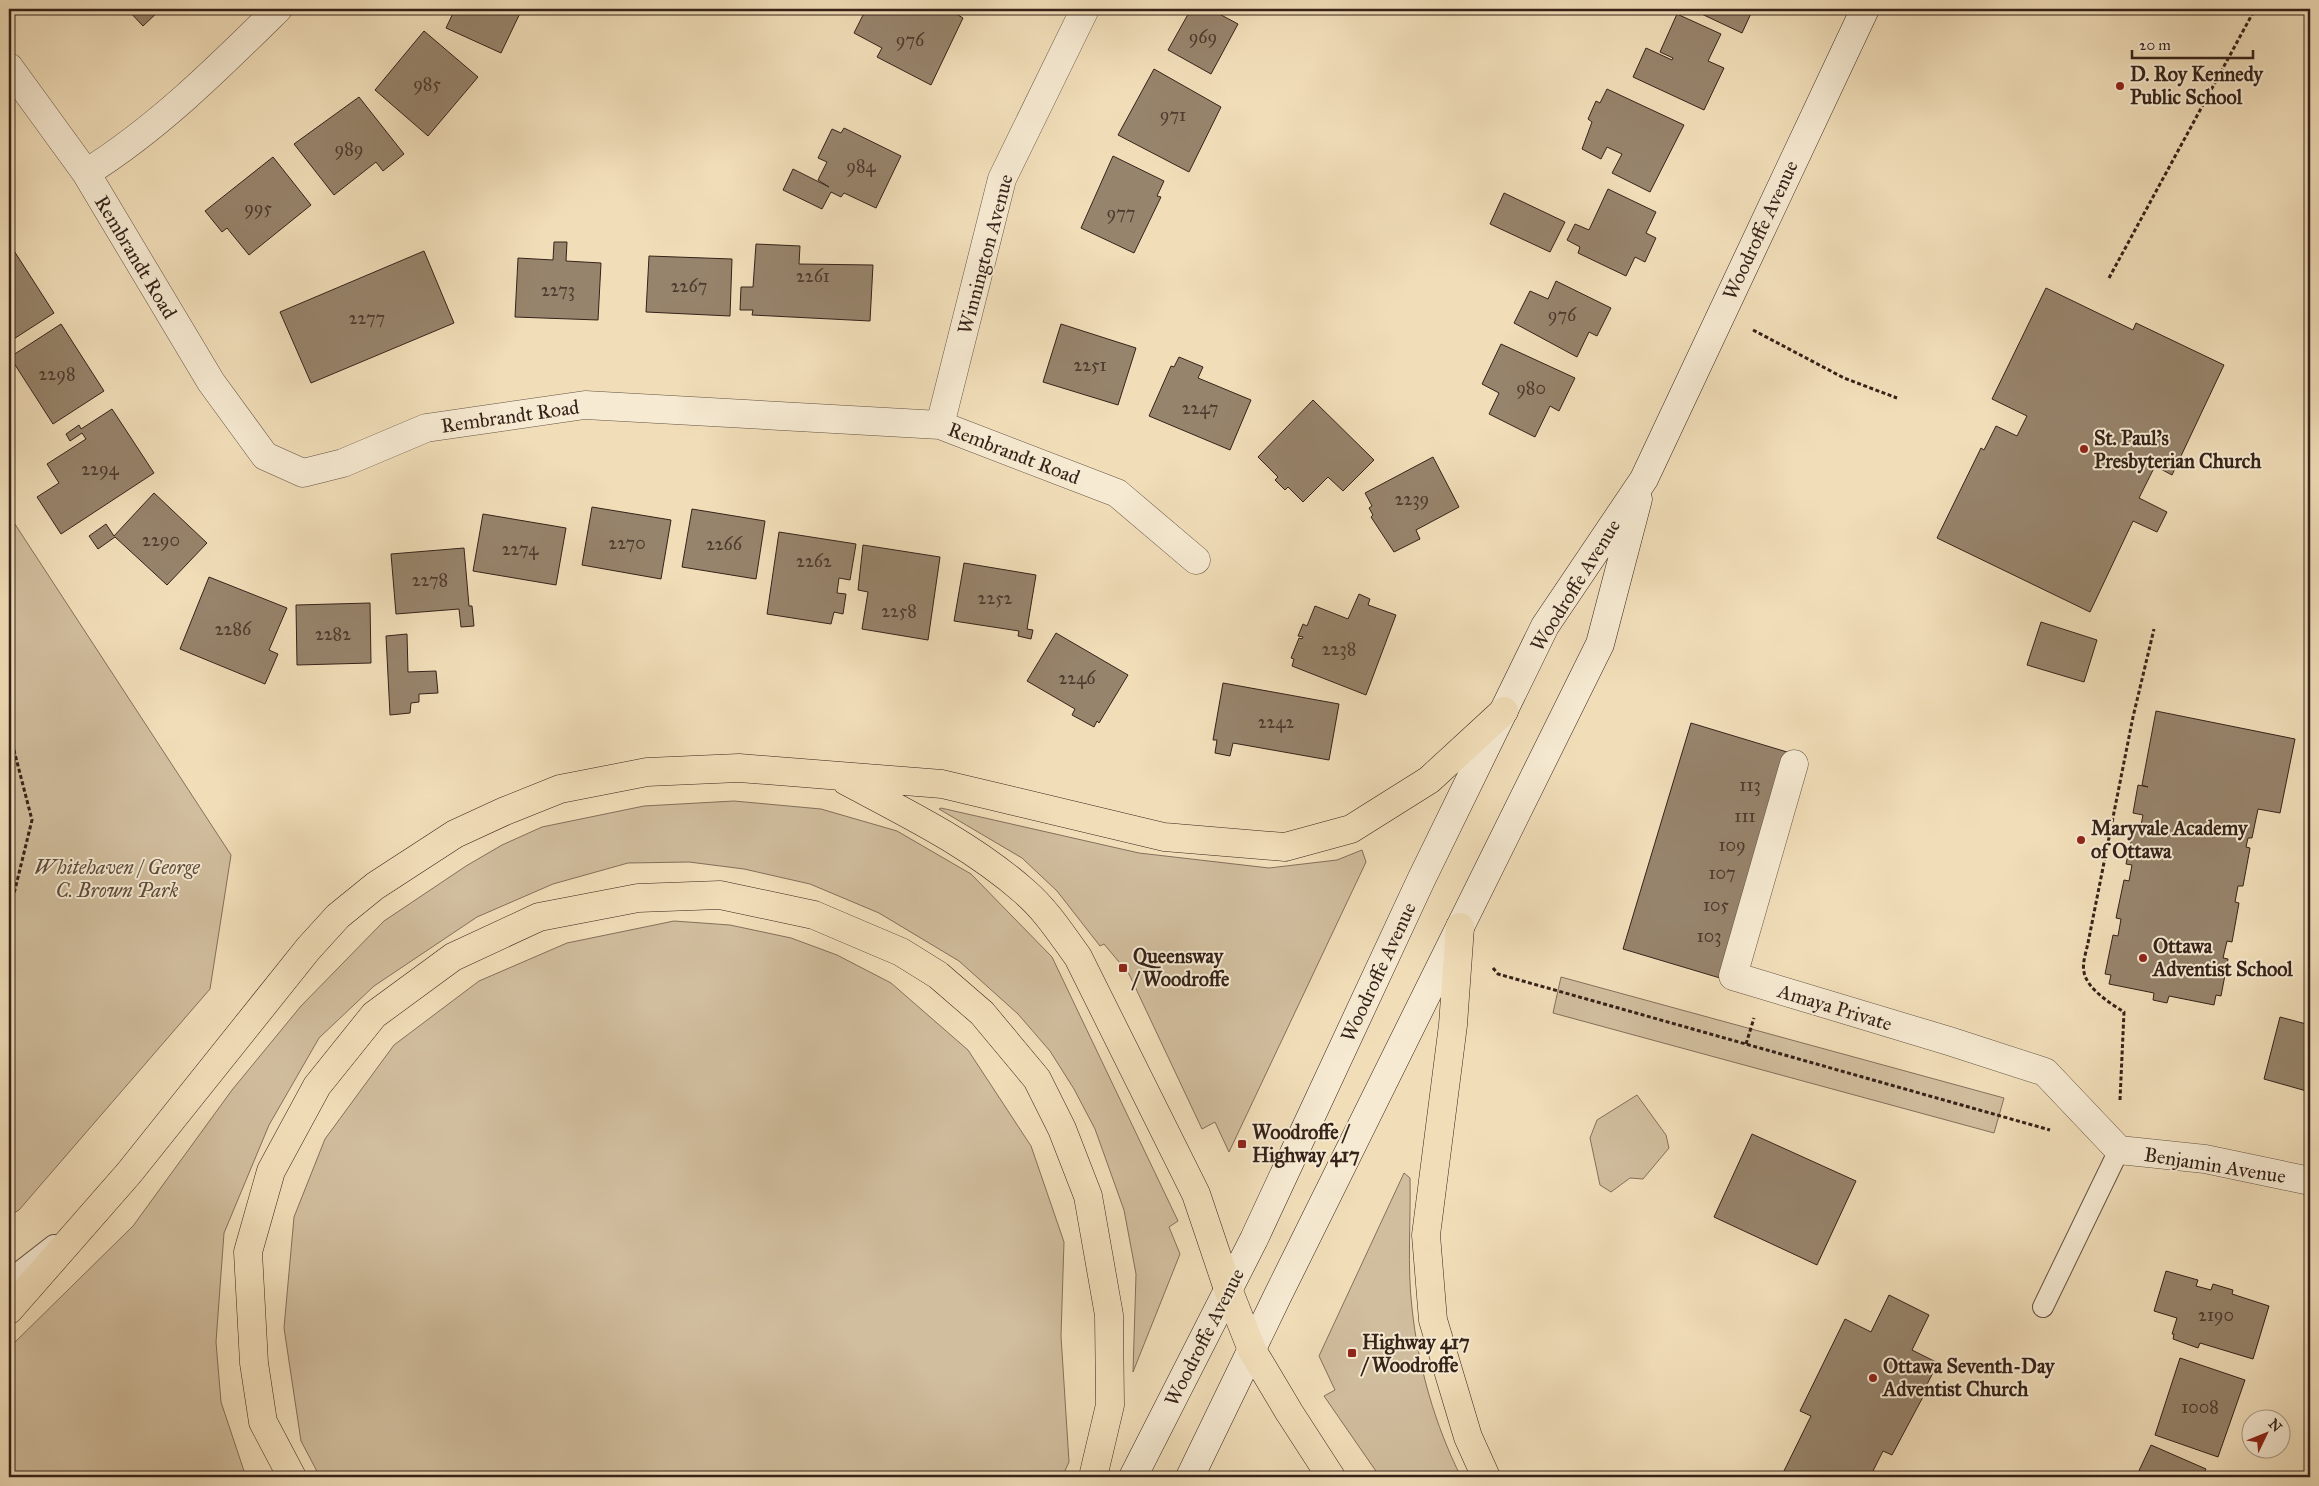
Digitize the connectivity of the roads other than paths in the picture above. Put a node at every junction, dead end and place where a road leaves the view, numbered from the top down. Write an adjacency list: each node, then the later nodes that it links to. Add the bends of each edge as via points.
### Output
1 (278, 9): 5 (street, via 217,69 124,149)
2 (1085, 9): 6 (street, Winnington Avenue, via 1002,179)
3 (1865, 9): 7 (street, Woodroffe Avenue)
4 (9, 67): 5 (street, Rembrandt Road)
5 (86, 173): 6 (street, Rembrandt Road, via 211,382 265,456 303,472 343,463 426,428 585,405)
6 (940, 424): 8 (street, Rembrandt Road, via 1117,493)
7 (1644, 478): 9 (street, Woodroffe Avenue, via 1545,626); 12 (street, Woodroffe Avenue, via 1600,644)
8 (1196, 560)
9 (1504, 711): 11 (highway, via 1429,780 1351,829 1285,848 1164,837 942,784); 17 (street, Woodroffe Avenue)
10 (1794, 764): 13 (street, Amaya Private, via 1733,976 2045,1072)
11 (836, 776): 14 (highway, via 739,768 647,772 560,789 455,834 375,886 338,916); 17 (highway, via 950,836 1027,893 1054,923 1078,957 1196,1194)
12 (1460, 927): 20 (street, Woodroffe Avenue); 26 (highway, via 1454,1025 1426,1234 1432,1320 1468,1436)
13 (2119, 1150): 15 (street, Benjamin Avenue, via 2205,1159); 18 (lane)
14 (129, 1173): 16 (lane, via 53,1246); 19 (highway)
15 (2310, 1181)
16 (9, 1280)
17 (1228, 1289): 20 (highway); 23 (street, Woodroffe Avenue)
18 (2043, 1307)
19 (9, 1310)
20 (1252, 1350): 24 (street, Woodroffe Avenue); 25 (highway)
21 (292, 1477): 22 (highway, via 263,1422 254,1363 248,1252 272,1171 317,1086 374,1015 453,957 539,917 638,898 720,895 814,915 901,952 938,974 982,1013 1037,1080 1062,1129 1088,1196 1108,1315 1110,1405)
22 (1093, 1477)
23 (1133, 1477)
24 (1190, 1477)
25 (1331, 1477)
26 (1486, 1477)

